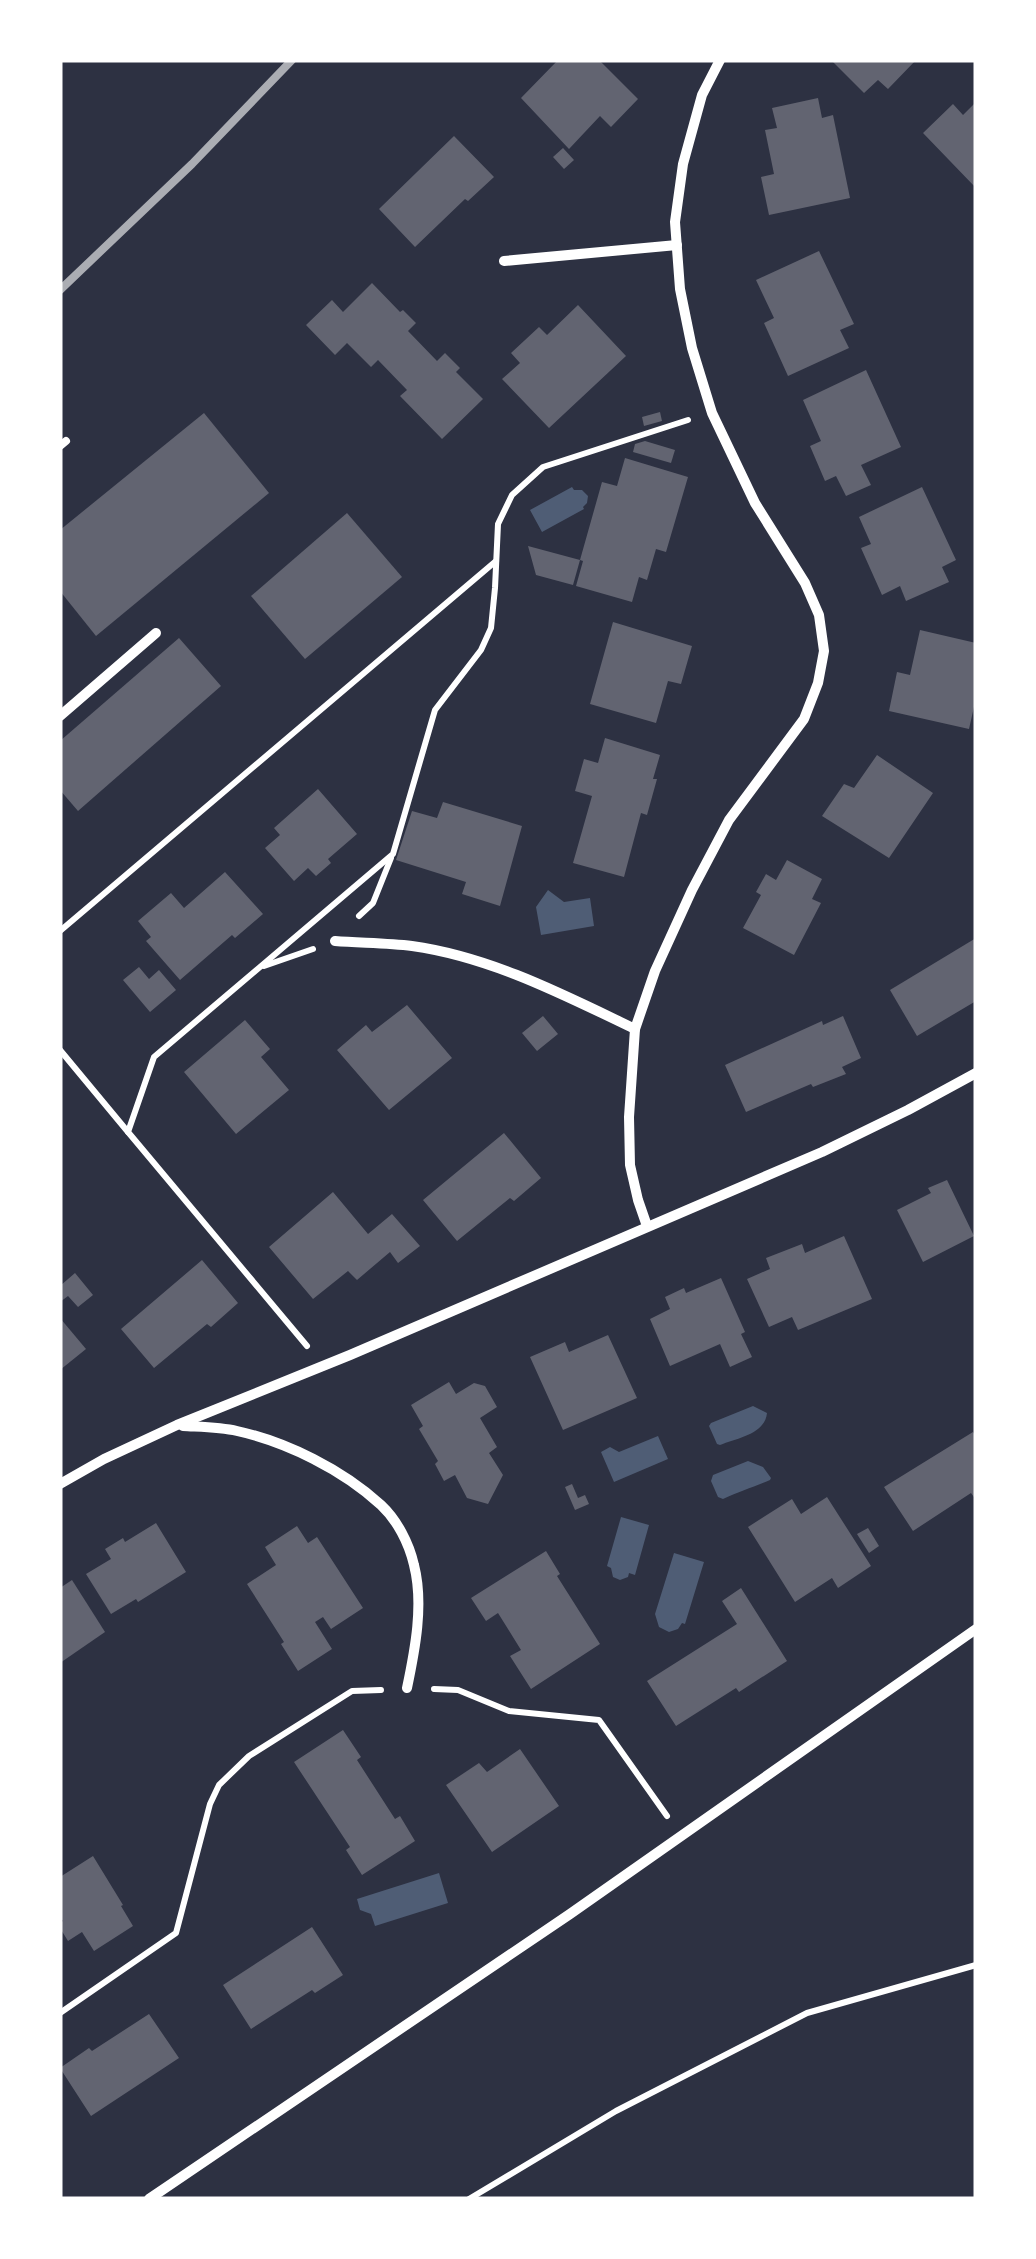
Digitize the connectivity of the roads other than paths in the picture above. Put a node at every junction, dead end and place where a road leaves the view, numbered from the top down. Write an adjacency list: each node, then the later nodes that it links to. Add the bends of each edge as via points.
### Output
1 (720, 60): 2 (street, via 702,95 683,164)
2 (676, 245): 3 (street); 7 (street, via 692,348 712,412 755,504 805,583 824,650 804,720 729,820 655,971)
3 (504, 261)
4 (156, 633): 5 (street)
5 (60, 716)
6 (335, 941): 7 (street, via 414,946 468,959 532,980)
7 (635, 1029): 9 (street, via 630,1165)
8 (976, 1073): 9 (street, via 822,1152)
9 (647, 1226): 10 (street)
10 (177, 1425): 11 (street); 13 (street, via 236,1430 284,1446 382,1506 401,1530 414,1566 418,1598)
11 (60, 1484)
12 (976, 1629): 14 (street)
13 (407, 1688)
14 (149, 2199)

